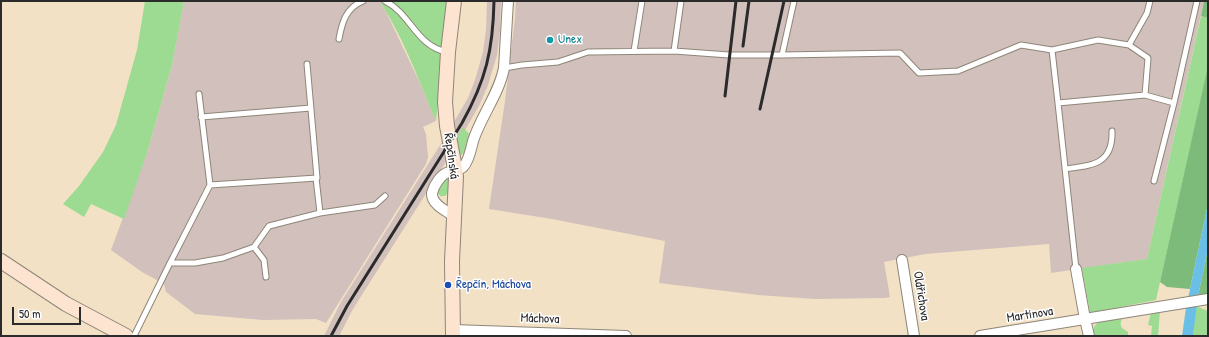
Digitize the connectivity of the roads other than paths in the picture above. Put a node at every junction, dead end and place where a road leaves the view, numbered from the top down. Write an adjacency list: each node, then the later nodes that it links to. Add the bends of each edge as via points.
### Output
1 (363, 1): 10 (lane, via 347,13)
2 (385, 1): 14 (lane, via 396,8 428,44)
3 (454, 1): 14 (street, Řepčínská)
4 (508, 1): 18 (street)
5 (642, 1): 15 (lane)
6 (681, 1): 13 (lane)
7 (794, 1): 16 (lane)
8 (1150, 1): 11 (lane, via 1147,13)
9 (1197, 1): 22 (lane)
10 (339, 39)
11 (1129, 45): 12 (lane, via 1098,40); 20 (lane, via 1148,58)
12 (1052, 50): 16 (lane, via 1021,45 958,71 919,73 900,53); 21 (lane)
13 (674, 51): 15 (lane); 16 (lane)
14 (448, 52): 27 (street, Řepčínská, via 445,114)
15 (634, 52): 18 (lane, via 588,52 558,62)
16 (782, 55)
17 (307, 64): 23 (lane)
18 (504, 68): 27 (street, via 502,79 480,124 467,160 463,167)
19 (199, 94): 24 (lane)
20 (1145, 95): 21 (lane); 22 (lane)
21 (1058, 103): 26 (lane)
22 (1174, 103): 29 (lane)
23 (311, 108): 24 (lane); 28 (lane)
24 (201, 117): 30 (lane)
25 (1112, 131): 26 (lane, via 1111,144 1104,158 1092,165)
26 (1065, 169): 38 (lane)
27 (455, 170): 33 (street, Řepčínská); 33 (street, via 441,176 432,193 438,205)
28 (316, 178): 30 (lane); 32 (lane)
29 (1154, 181)
30 (210, 185): 36 (lane)
31 (385, 196): 32 (lane, via 374,205)
32 (320, 213): 34 (lane, via 269,226)
33 (454, 216): 42 (street, Řepčínská, via 452,261)
34 (254, 247): 36 (lane, via 223,258 196,263); 39 (lane, via 264,260)
35 (902, 260): 46 (street, Oldřichova)
36 (170, 263): 44 (lane)
37 (6, 264): 43 (street, via 71,307)
38 (1076, 269): 41 (street)
39 (266, 277)
40 (1208, 299): 41 (street, Martinova)
41 (1085, 319): 47 (street, Martinova); 48 (street)
42 (456, 332): 45 (street, Máchova)
43 (126, 336)
44 (134, 336)
45 (626, 336)
46 (914, 336)
47 (980, 336)
48 (1089, 336)

